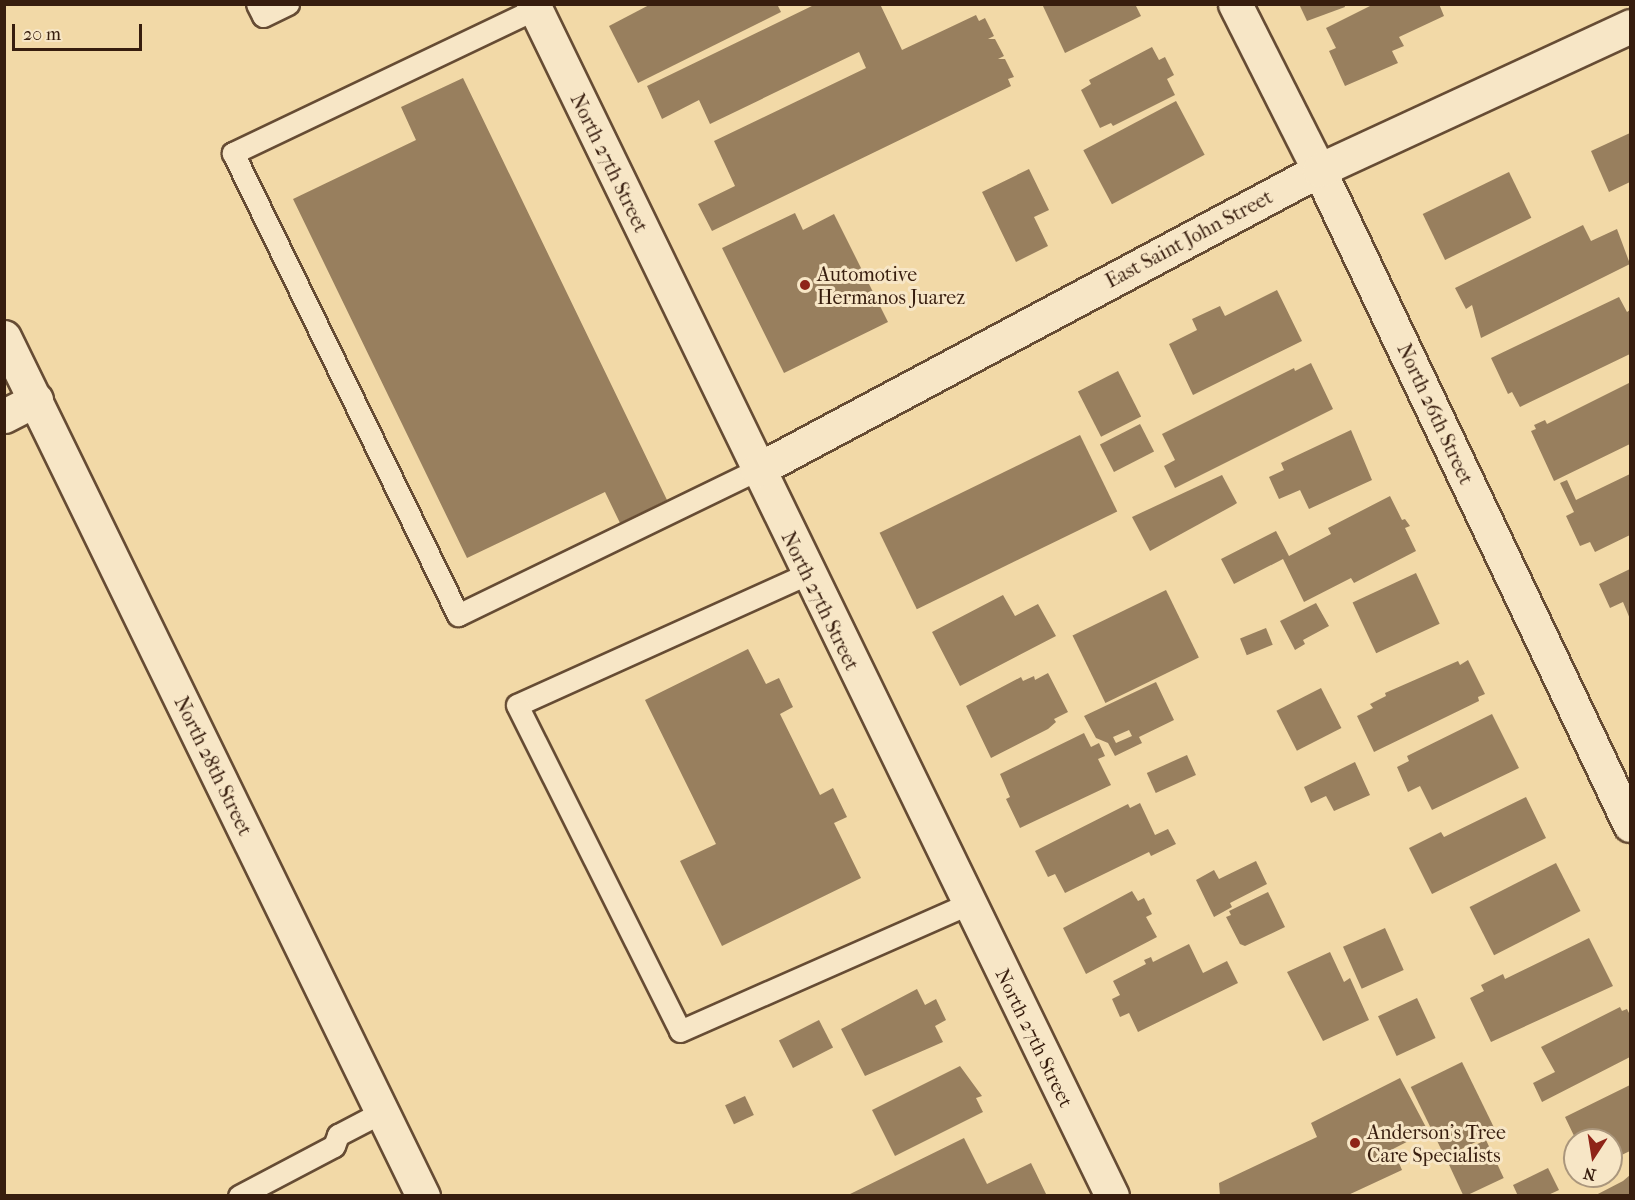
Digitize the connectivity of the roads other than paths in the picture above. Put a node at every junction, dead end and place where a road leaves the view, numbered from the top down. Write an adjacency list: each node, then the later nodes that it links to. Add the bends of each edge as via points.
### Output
1 (257, 4): 2 (lane, via 263,16)
2 (288, 4)
3 (1235, 4): 6 (street, North 26th Street)
4 (534, 7): 10 (street, North 27th Street); 10 (lane, via 233,153 458,615)
5 (1630, 26): 6 (street, East Saint John Street)
6 (1319, 170): 10 (street, East Saint John Street); 12 (street, North 26th Street)
7 (4, 337): 8 (street, North 28th Street)
8 (36, 400): 9 (street); 14 (street, North 28th Street)
9 (4, 416)
10 (757, 470): 11 (street, North 27th Street)
11 (807, 574): 13 (street, North 27th Street); 13 (lane, via 517,705 680,1031)
12 (1630, 825)
13 (968, 904): 17 (street, North 27th Street)
14 (382, 1112): 15 (lane, via 338,1136 334,1146); 16 (street, North 28th Street)
15 (239, 1196)
16 (423, 1196)
17 (1112, 1196)

